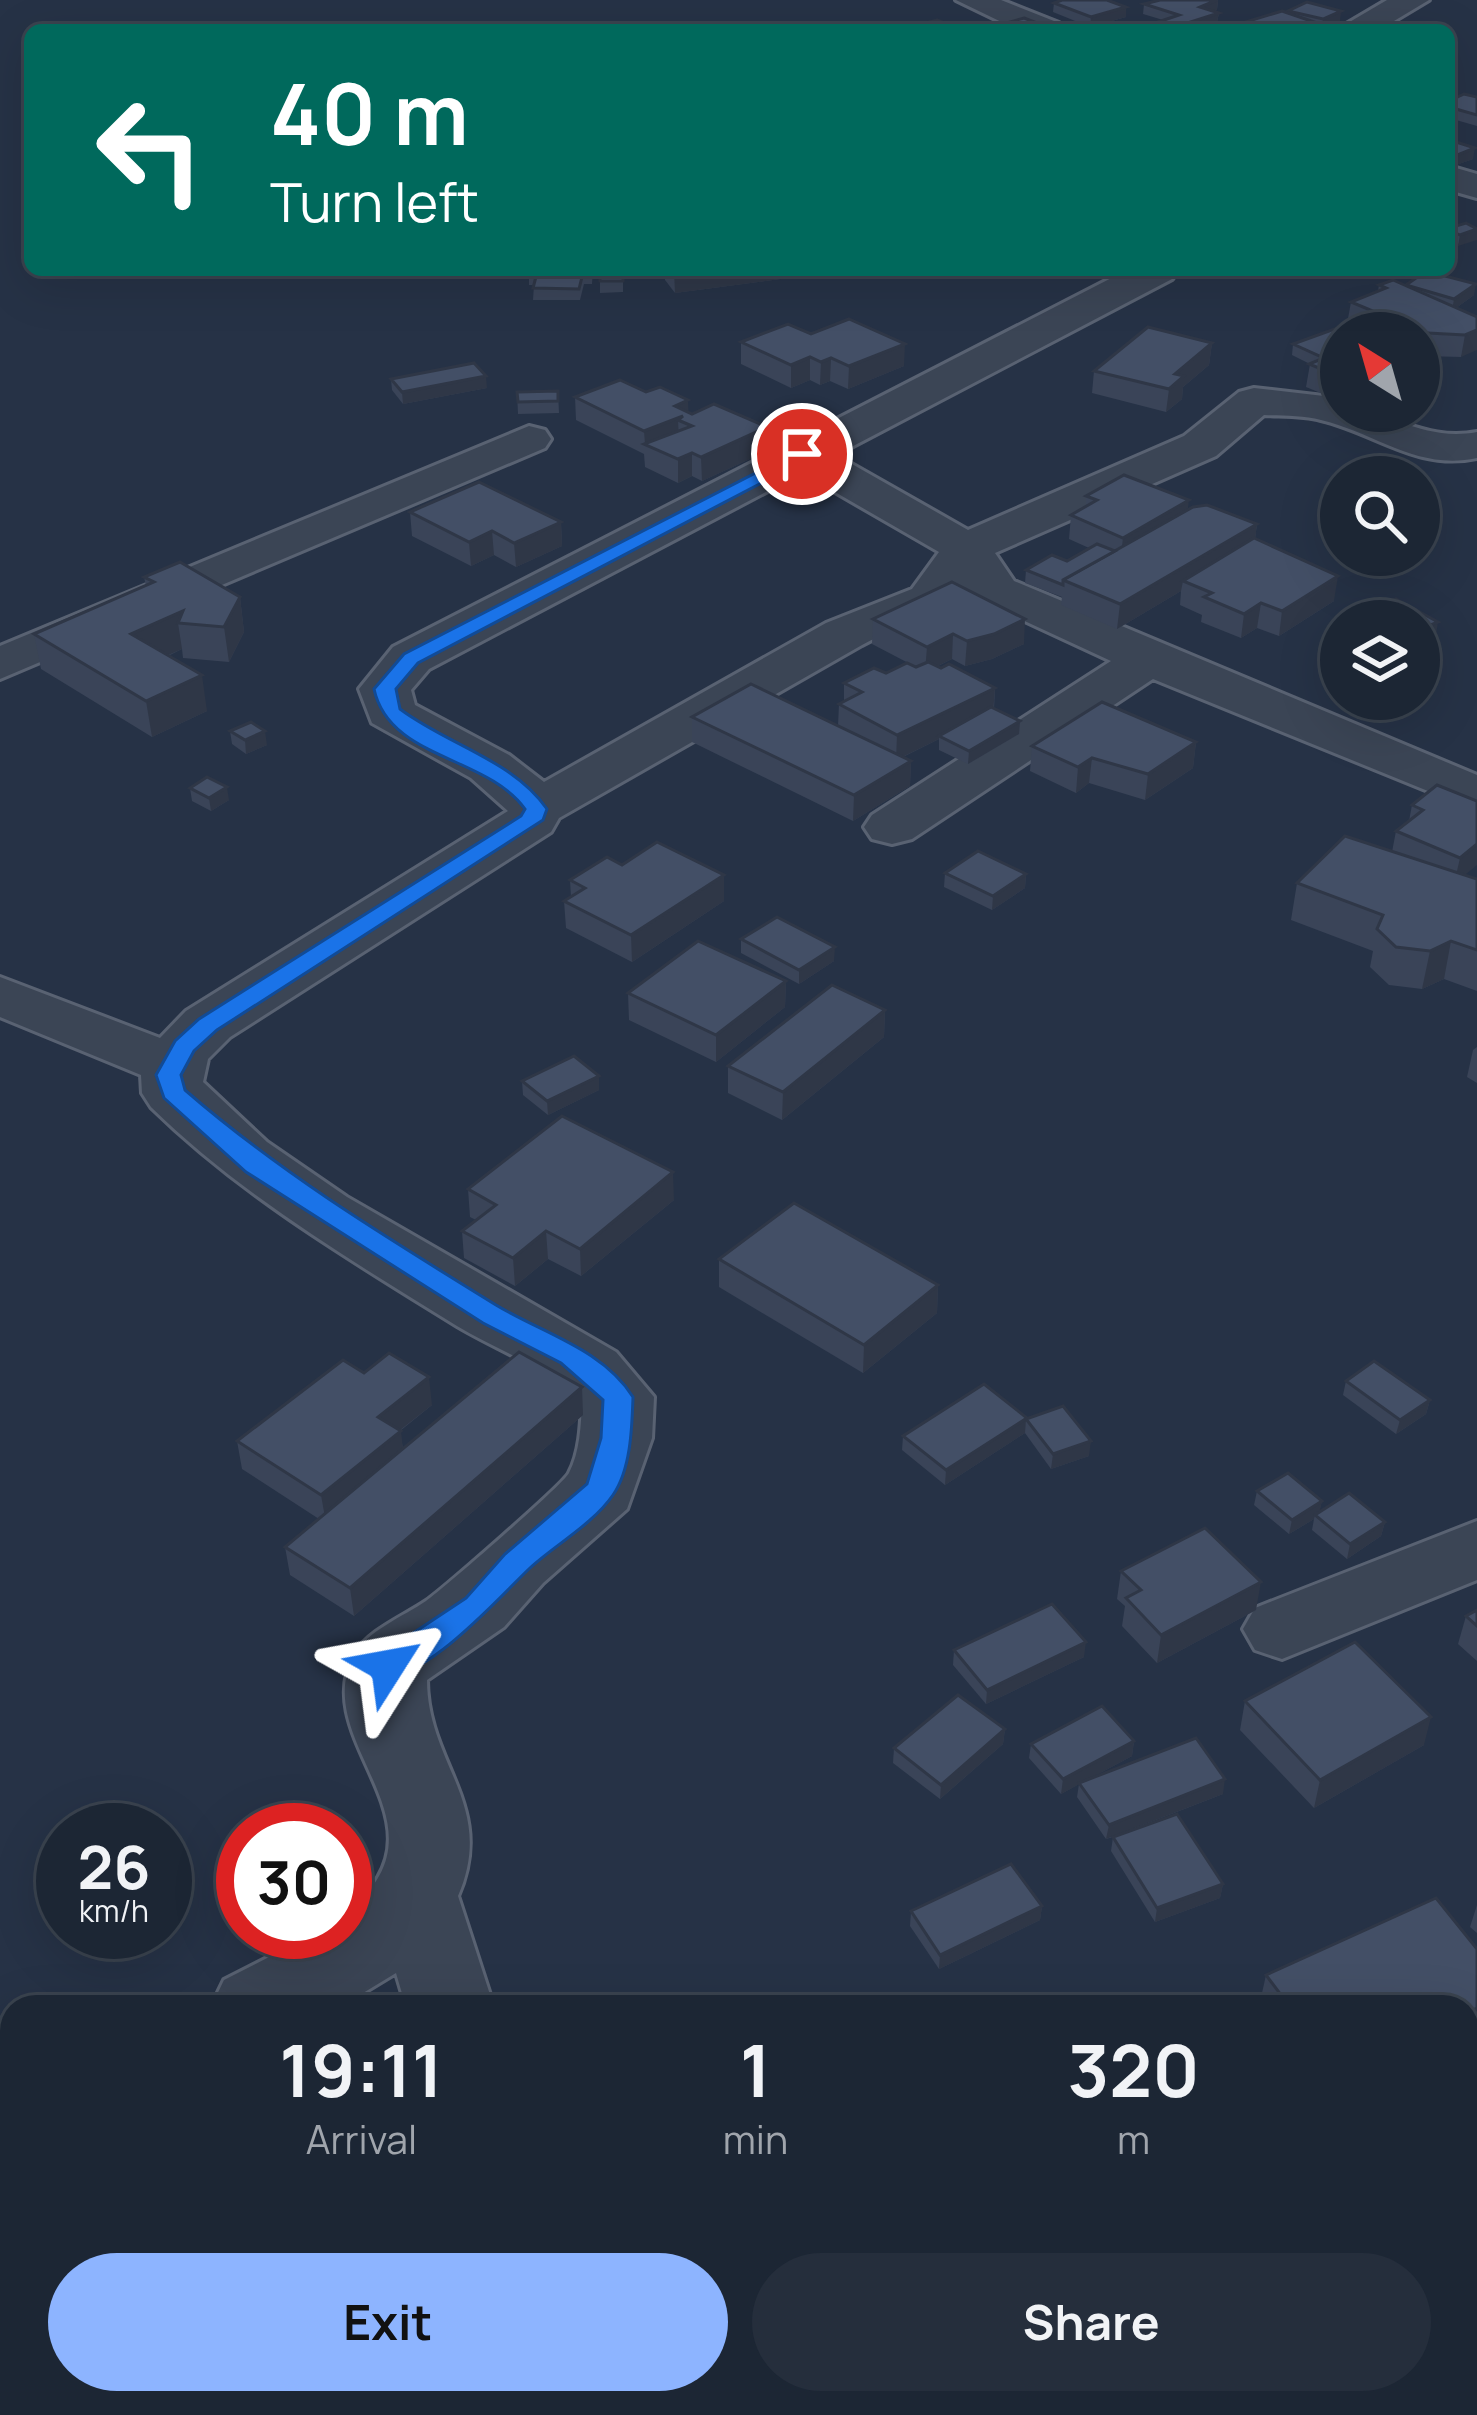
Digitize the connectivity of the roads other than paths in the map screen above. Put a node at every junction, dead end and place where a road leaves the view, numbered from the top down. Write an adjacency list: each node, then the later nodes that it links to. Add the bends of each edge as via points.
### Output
1 (972, 0): 3 (street)
2 (1413, 0): 4 (street)
3 (1032, 24)
4 (1365, 24)
5 (1146, 276): 8 (street)
6 (529, 439): 13 (street)
7 (1477, 446): 9 (street, via 1456,452 1337,410 1254,401 1200,446)
8 (802, 454): 9 (street); 15 (street, via 446,638 411,658 385,689 390,712 519,785)
9 (966, 548): 10 (street); 11 (street)
10 (1001, 592): 11 (street, via 966,588); 12 (street)
11 (929, 599): 15 (street, via 844,634)
12 (1149, 659): 14 (street); 16 (street)
13 (0, 664)
14 (1477, 795)
15 (536, 809): 18 (street, via 503,839 208,1024)
16 (892, 827)
17 (0, 995): 18 (street)
18 (173, 1066): 21 (street, via 173,1093 255,1166 493,1316 572,1356 618,1397 601,1490 477,1606 388,1666 384,1709 431,1815 433,1861)
19 (1477, 1549): 20 (street)
20 (1282, 1629)
21 (417, 1899): 22 (street, via 382,1940); 23 (street)
22 (278, 1995)
23 (446, 1995)

